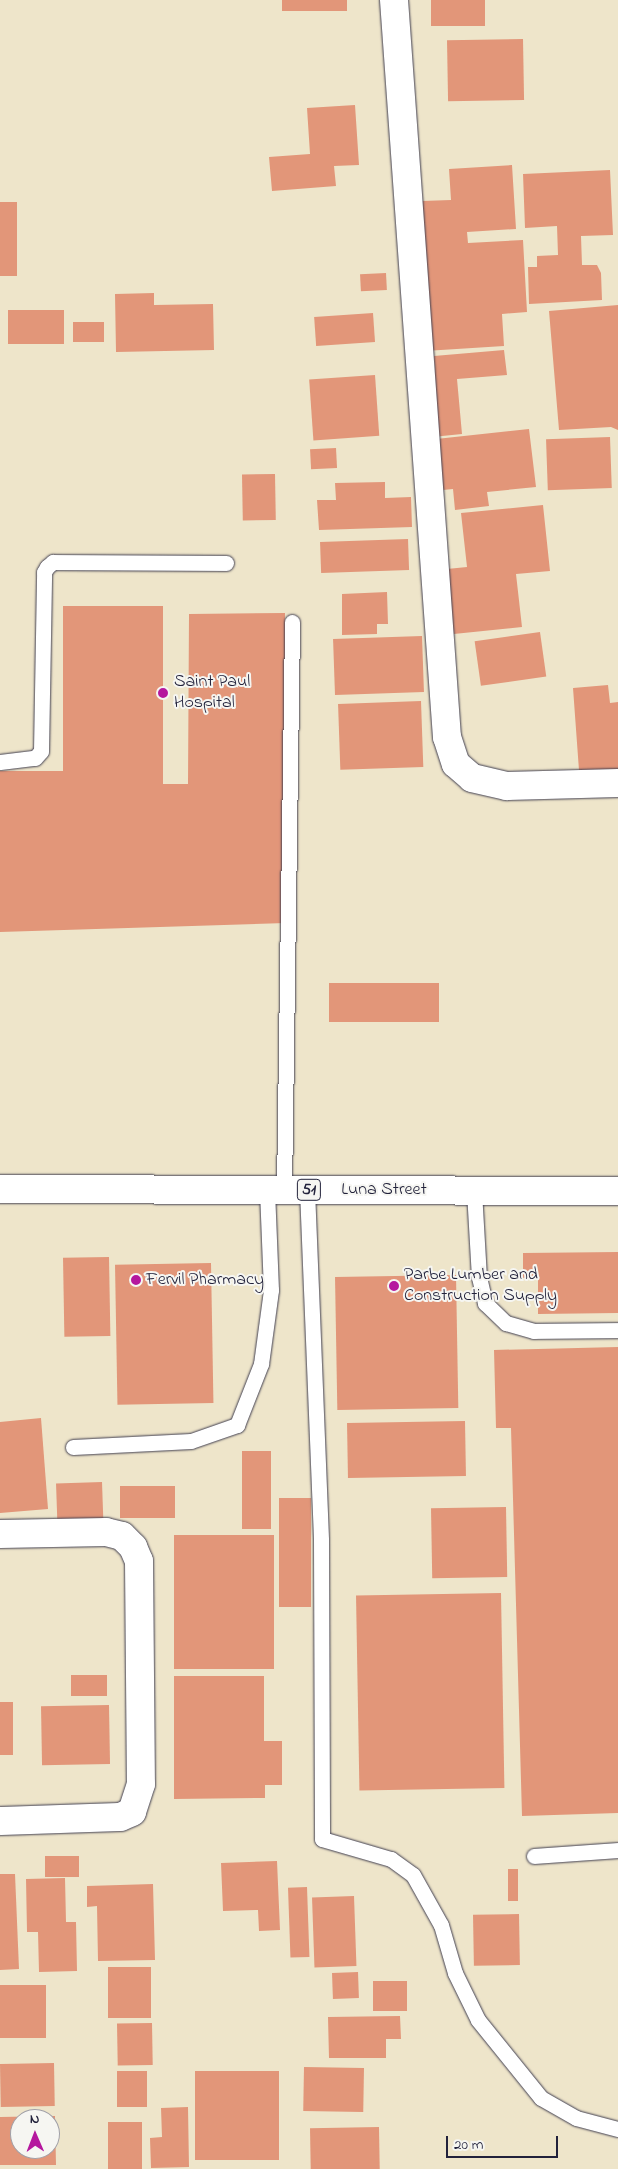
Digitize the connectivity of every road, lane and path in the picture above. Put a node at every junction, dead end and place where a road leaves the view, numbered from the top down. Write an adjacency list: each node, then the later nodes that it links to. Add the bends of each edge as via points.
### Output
1 (394, 0): 5 (street, via 447,737 456,764 472,778 507,786)
2 (226, 563): 4 (lane, via 61,562 47,566 44,572 41,751 35,758)
3 (292, 622): 7 (lane)
4 (0, 762)
5 (618, 783)
6 (0, 1189): 7 (street, Luna Street / 51)
7 (286, 1190): 8 (street, Luna Street / 51); 11 (lane, via 261,1364 237,1425 191,1441); 16 (lane, via 321,1540 322,1839 391,1859 413,1876 441,1924 455,1973 478,2020 541,2098 576,2118)
8 (474, 1191): 9 (street, Luna Street / 51); 10 (lane, via 479,1277 485,1303 506,1323 534,1331)
9 (618, 1191)
10 (618, 1330)
11 (73, 1447)
12 (0, 1534): 13 (street, via 106,1532 122,1536 133,1547 139,1561 141,1784 132,1812 120,1817)
13 (0, 1821)
14 (618, 1850): 15 (lane)
15 (534, 1856)
16 (618, 2129)

